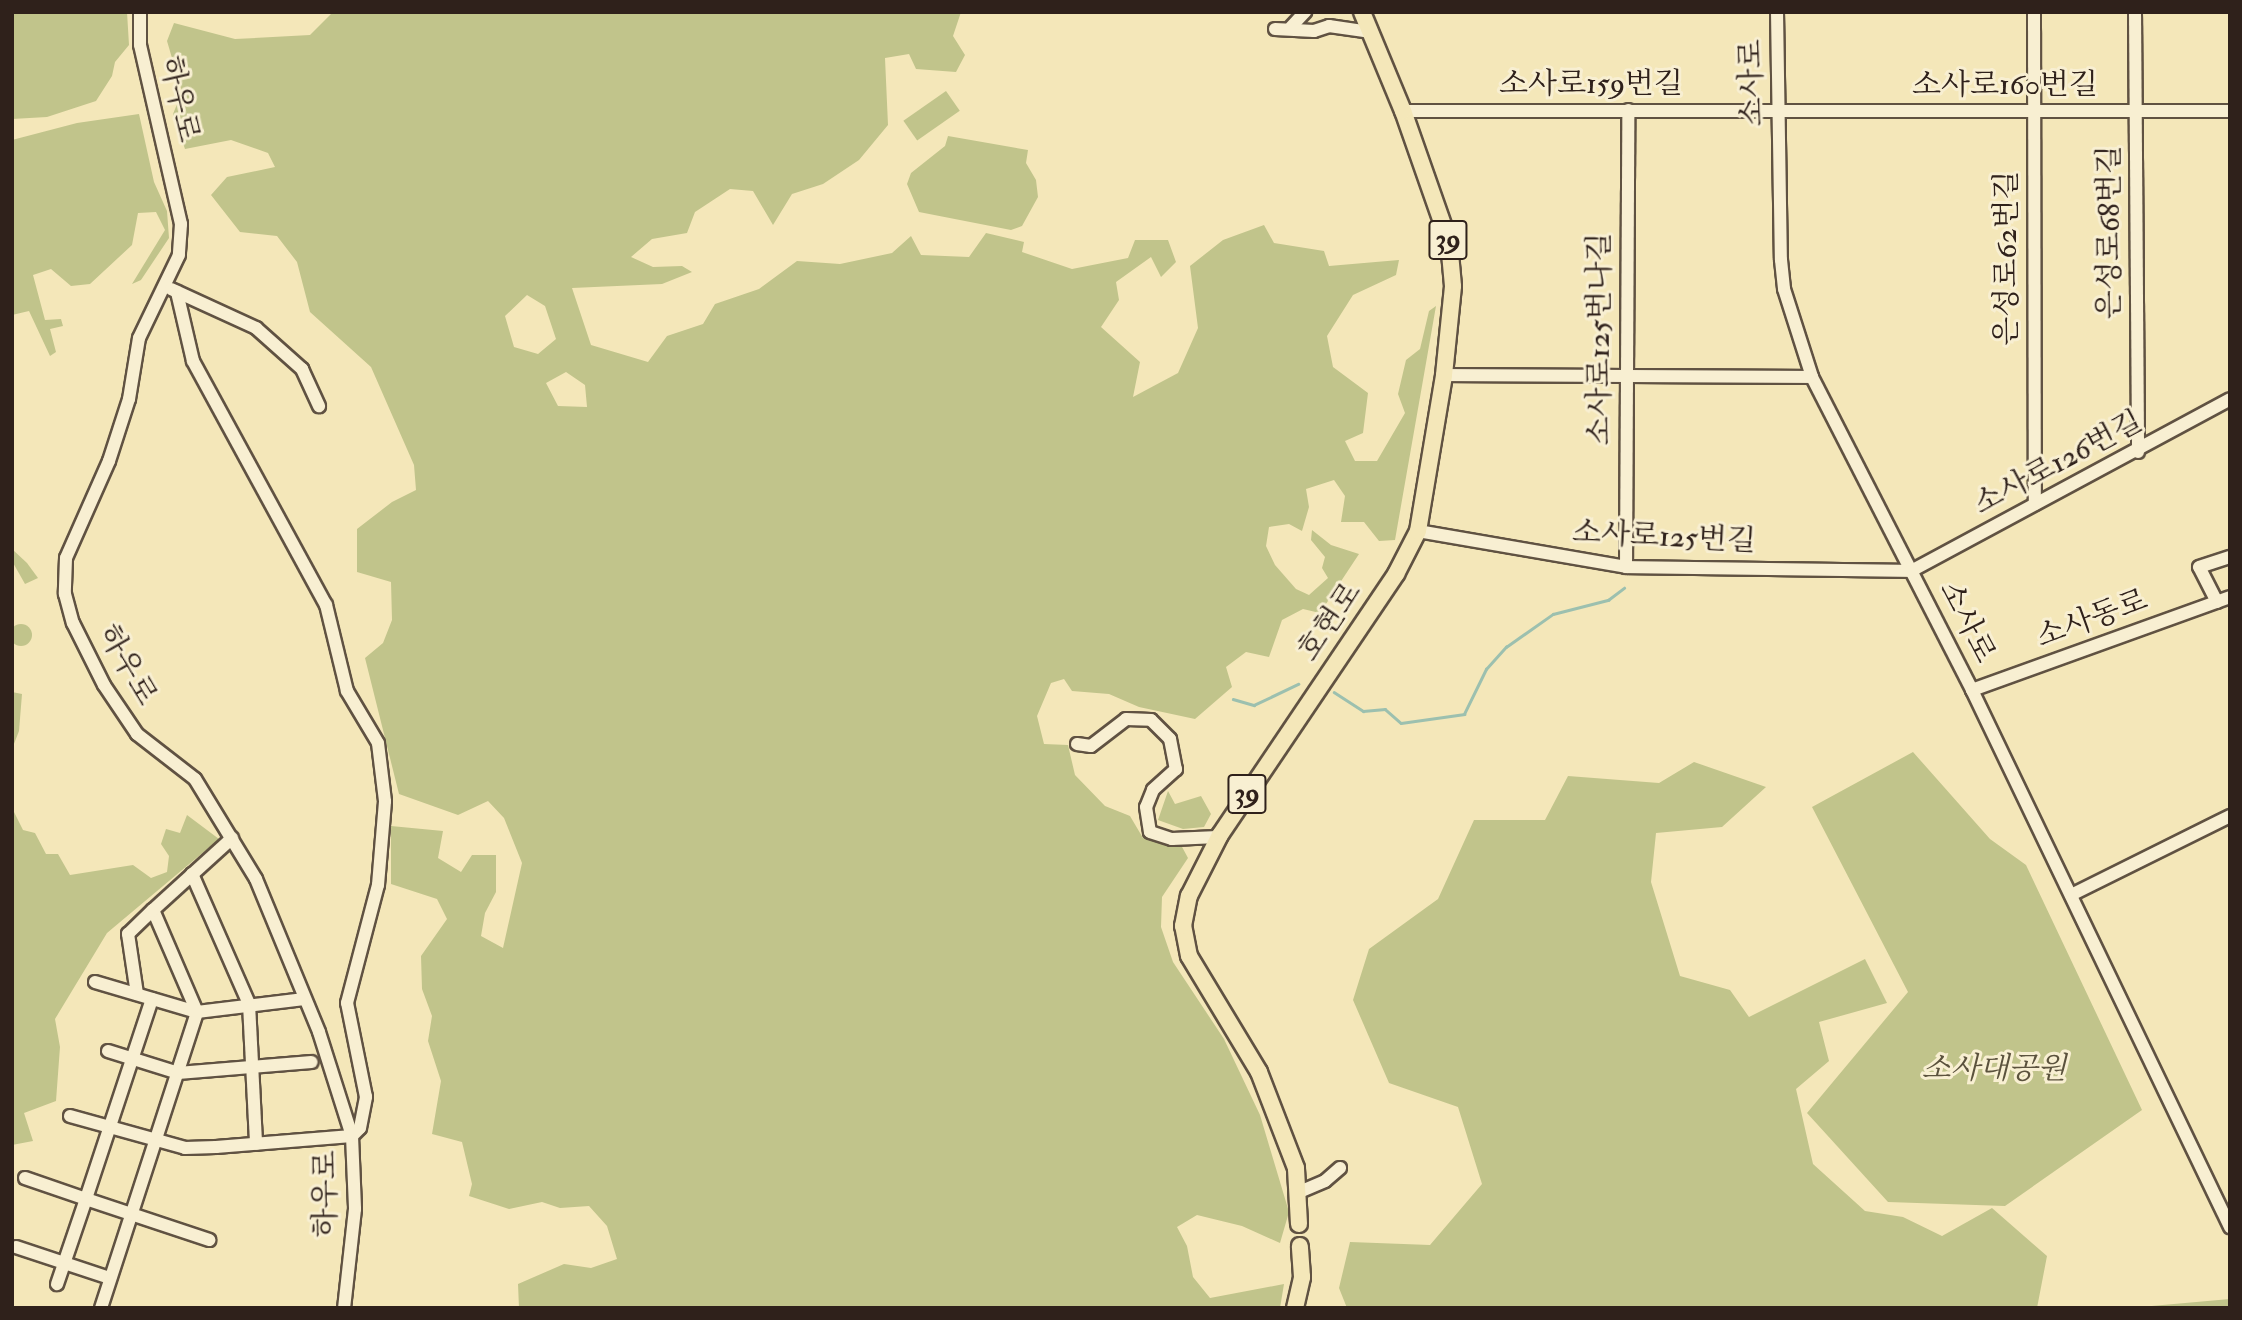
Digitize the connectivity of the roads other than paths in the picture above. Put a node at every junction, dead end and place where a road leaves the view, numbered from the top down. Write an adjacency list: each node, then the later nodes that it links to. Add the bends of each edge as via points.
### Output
1 (140, 12): 16 (street, 하우로, via 139,46 181,224)
2 (1305, 12): 7 (street)
3 (1362, 12): 9 (main road, 호현로 / 39)
4 (1777, 12): 11 (street, 소사로)
5 (2034, 12): 14 (street, 은성로62번길)
6 (2135, 12): 15 (street, 은성로68번길)
7 (1291, 27): 8 (street); 9 (street)
8 (1275, 29)
9 (1370, 32): 12 (main road, 호현로 / 39)
10 (1628, 110): 11 (street, 소사로159번길); 12 (street, 소사로159번길); 18 (street, 소사로125번나길)
11 (1779, 110): 14 (street, 소사로160번길); 19 (street, 소사로, via 1784,289)
12 (1403, 111): 17 (main road, 호현로 / 39, via 1449,242 1453,286)
13 (2230, 111): 15 (street, 소사로160번길)
14 (2034, 112): 15 (street, 소사로160번길); 23 (street, 은성로62번길)
15 (2136, 112): 22 (street, 은성로68번길)
16 (171, 289): 21 (street, via 256,328 302,369); 34 (street, 하우로, via 139,338 129,400 66,558 65,594 73,623 104,685 137,734 195,779); 51 (street, via 193,361 326,605 347,691 378,743 385,801 378,885 347,1003 366,1097 360,1128)
17 (1444, 375): 18 (street); 24 (main road, 호현로 / 39)
18 (1626, 376): 19 (street); 26 (street, 소사로125번나길)
19 (1812, 377): 27 (street, 소사로)
20 (2230, 399): 22 (street, 소사로126번길)
21 (319, 406)
22 (2138, 452): 23 (street, 소사로126번길)
23 (2035, 504): 27 (street, 소사로126번길)
24 (1418, 531): 26 (street, 소사로125번길); 33 (main road, 호현로 / 39, via 1396,574)
25 (2230, 557): 29 (street, via 2199,567)
26 (1626, 567): 27 (street, 소사로125번길)
27 (1911, 571): 30 (street, 소사로)
28 (2230, 597): 29 (street, 소사동로)
29 (2217, 602): 30 (street, 소사동로)
30 (1972, 690): 36 (street, 소사로)
31 (1077, 744): 33 (street, via 1091,746 1126,719 1151,720 1170,739 1176,769 1153,790 1146,807 1150,832 1172,839)
32 (2230, 816): 36 (street)
33 (1219, 837): 56 (main road, 호현로 / 39, via 1189,896 1184,926 1189,957 1259,1072 1296,1168)
34 (232, 838): 35 (street); 41 (street, 하우로, via 256,879)
35 (192, 874): 37 (street); 42 (street)
36 (2071, 895): 59 (street, 소사로)
37 (153, 911): 39 (street, via 128,934); 43 (street)
38 (95, 982): 39 (street)
39 (137, 994): 40 (street)
40 (152, 999): 43 (street); 45 (street)
41 (304, 999): 42 (street); 51 (street, 하우로, via 344,1101)
42 (249, 1004): 43 (street); 47 (street)
43 (197, 1012): 48 (street)
44 (108, 1051): 45 (street)
45 (133, 1059): 48 (street); 50 (street)
46 (312, 1062): 47 (street)
47 (252, 1069): 48 (street); 53 (street)
48 (178, 1073): 52 (street)
49 (70, 1116): 50 (street)
50 (110, 1130): 52 (street); 57 (street)
51 (352, 1136): 53 (street); 68 (street, 하우로, via 355,1209)
52 (154, 1141): 53 (street, via 185,1148); 58 (street)
53 (256, 1144)
54 (1340, 1168): 56 (street, via 1325,1181)
55 (25, 1178): 57 (street)
56 (1297, 1193): 60 (main road, 호현로 / 39)
57 (86, 1199): 58 (street); 64 (street)
58 (130, 1216): 61 (street); 65 (street)
59 (2228, 1218)
60 (1298, 1224)
61 (209, 1240)
62 (1300, 1246): 69 (main road, via 1302,1277)
63 (16, 1247): 64 (street)
64 (64, 1263): 65 (street); 66 (street)
65 (110, 1278): 67 (street)
66 (57, 1284)
67 (101, 1308)
68 (344, 1308)
69 (1295, 1308)

